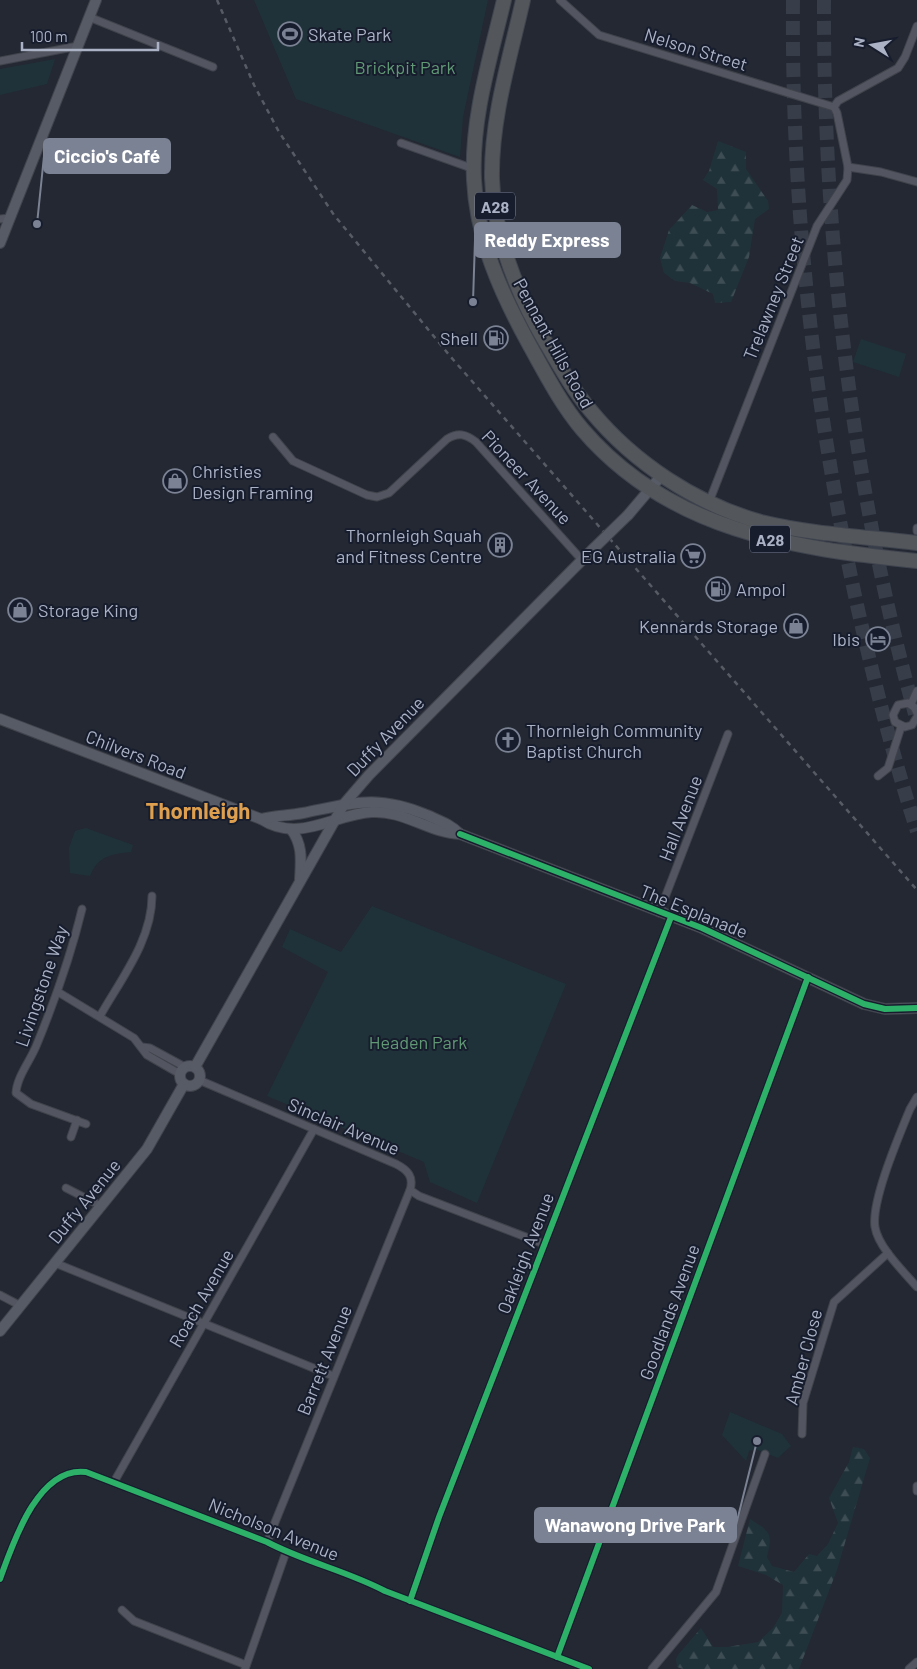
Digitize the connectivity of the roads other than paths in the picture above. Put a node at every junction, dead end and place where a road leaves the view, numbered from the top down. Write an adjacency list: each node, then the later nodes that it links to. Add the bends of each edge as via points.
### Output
1 (96, 0): 5 (main road)
2 (504, 0): 13 (highway, Pennant Hills Road / A28, via 480,101)
3 (523, 0): 18 (highway, Pennant Hills Road / A28, via 492,153 492,180 500,239 521,298 567,378 606,427)
4 (560, 0): 10 (street, Nelson Street, via 599,35)
5 (89, 17): 7 (main road); 9 (street)
6 (917, 26): 10 (street, via 906,57 898,68 838,101)
7 (78, 46): 8 (street); 15 (main road)
8 (0, 61)
9 (213, 67)
10 (834, 107): 12 (street, Trelawney Street)
11 (401, 143): 13 (street)
12 (848, 167): 14 (street); 20 (street, Trelawney Street, via 844,186 818,226)
13 (474, 168): 19 (highway, Pennant Hills Road / A28, via 475,196 487,253 522,331 581,428 616,464)
14 (917, 182)
15 (5, 218): 16 (main road)
16 (0, 243)
17 (273, 437): 22 (street, Pioneer Avenue, via 293,461 377,497 389,493 447,439 464,435 476,442)
18 (662, 475): 19 (main road, Duffy Avenue); 20 (highway, Pennant Hills Road / A28)
19 (649, 490): 22 (main road, Duffy Avenue, bridge, via 628,515); 23 (highway, Pennant Hills Road / A28, via 700,517 756,536)
20 (709, 502): 21 (highway, Pennant Hills Road / A28, via 762,522)
21 (917, 543)
22 (581, 559): 32 (main road, Duffy Avenue)
23 (917, 561)
24 (917, 691): 25 (street)
25 (911, 704): 26 (street); 29 (street, via 901,704 894,711 895,722)
26 (917, 713)
27 (0, 720): 35 (main road, Chilvers Road)
28 (916, 722): 29 (street)
29 (901, 727): 31 (street, via 888,768)
30 (728, 734): 42 (street, Hall Avenue)
31 (878, 776)
32 (344, 804): 33 (main road); 34 (main road); 36 (main road, Duffy Avenue); 38 (main road, The Esplanade, via 376,801 397,804 452,826)
33 (305, 812): 35 (main road); 36 (main road)
34 (369, 812): 36 (main road, The Esplanade); 38 (main road, The Esplanade, via 398,815 448,834)
35 (261, 819): 37 (main road, Chilvers Road, via 275,828)
36 (333, 822): 37 (main road, Chilvers Road); 39 (main road, Duffy Avenue)
37 (291, 829): 39 (main road, via 299,839)
38 (460, 834): 42 (main road, The Esplanade)
39 (300, 880): 48 (main road, Duffy Avenue)
40 (152, 896): 47 (street, via 150,917 142,942)
41 (82, 909): 45 (street, Livingstone Way)
42 (659, 913): 43 (main road, The Esplanade)
43 (671, 917): 44 (main road, The Esplanade); 59 (street, Oakleigh Avenue)
44 (808, 977): 46 (main road, The Esplanade, via 870,1006); 78 (street, Goodlands Avenue)
45 (58, 992): 47 (street); 52 (street, Livingstone Way, via 16,1093 31,1104)
46 (917, 1008)
47 (100, 1016): 48 (street, via 134,1038 146,1055)
48 (187, 1069): 49 (main road, via 199,1071); 50 (main road)
49 (199, 1080): 50 (main road, via 191,1086); 54 (street, Sinclair Avenue)
50 (184, 1084): 58 (main road, Duffy Avenue, via 146,1149)
51 (917, 1097): 60 (street, via 875,1208 875,1229)
52 (77, 1120): 53 (street, Livingstone Way); 55 (street)
53 (86, 1124)
54 (314, 1129): 57 (street, Sinclair Avenue, via 404,1168 412,1178); 65 (street, Roach Avenue)
55 (71, 1137)
56 (66, 1188): 58 (street)
57 (410, 1190): 59 (street); 67 (street, Barrett Avenue)
58 (101, 1206): 61 (main road, Duffy Avenue)
59 (544, 1244): 76 (street, Oakleigh Avenue)
60 (888, 1253): 62 (street); 68 (street, Amber Close, via 834,1302 803,1403)
61 (55, 1263): 64 (main road, Duffy Avenue); 65 (street)
62 (917, 1287)
63 (0, 1295): 64 (street)
64 (21, 1306): 66 (main road, Duffy Avenue)
65 (204, 1324): 67 (street); 70 (street, Roach Avenue)
66 (0, 1331)
67 (333, 1376): 73 (street, Barrett Avenue)
68 (802, 1434)
69 (765, 1454): 82 (street, via 716,1592)
70 (114, 1482): 73 (street, Nicholson Avenue); 75 (street, Nicholson Avenue, via 80,1471 58,1477 22,1519)
71 (917, 1486): 72 (street)
72 (917, 1491)
73 (267, 1542): 74 (street, Nicholson Avenue)
74 (286, 1552): 76 (street, Nicholson Avenue); 80 (street)
75 (0, 1579)
76 (410, 1601): 78 (street, Nicholson Avenue)
77 (122, 1610): 80 (street, via 134,1621)
78 (557, 1657): 81 (street, Nicholson Avenue)
79 (917, 1662): 83 (street)
80 (246, 1667)
81 (589, 1669)
82 (652, 1669)
83 (909, 1669)

